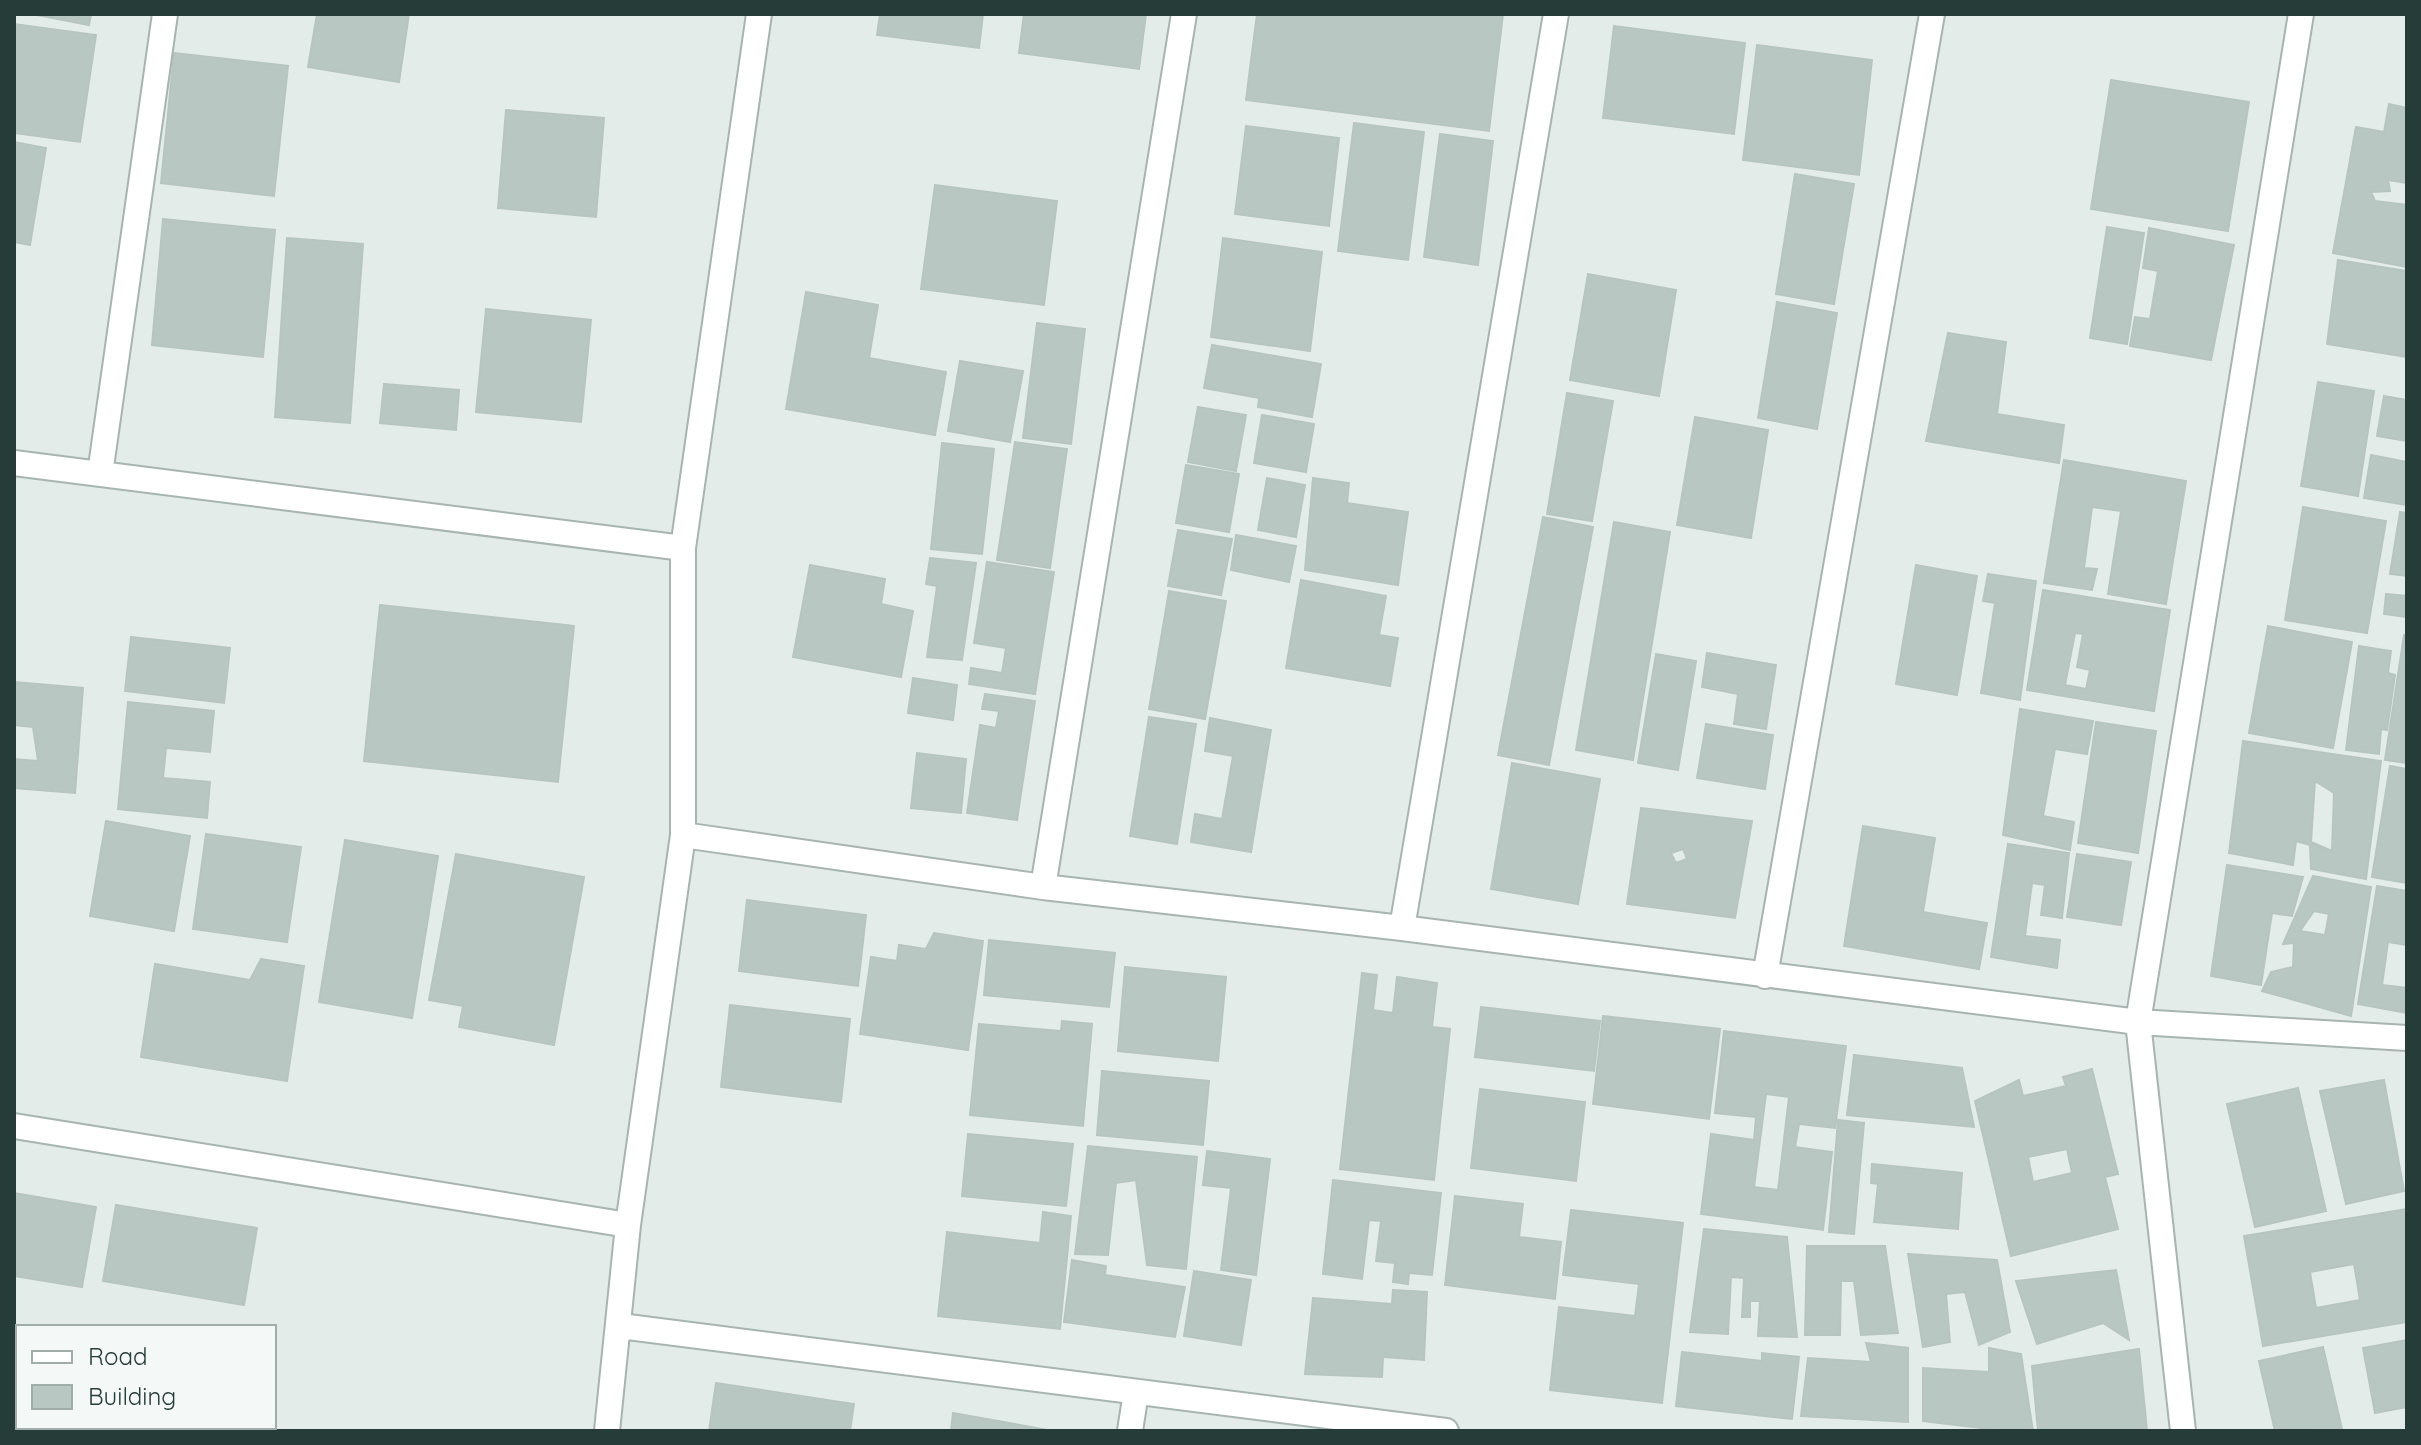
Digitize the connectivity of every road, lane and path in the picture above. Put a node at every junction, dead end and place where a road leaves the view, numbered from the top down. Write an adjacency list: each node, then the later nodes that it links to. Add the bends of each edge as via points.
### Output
1 (165, 14): 8 (street)
2 (759, 14): 9 (street)
3 (1184, 14): 11 (street)
4 (1556, 14): 12 (street)
5 (1932, 14): 13 (street)
6 (2301, 14): 14 (street)
7 (14, 463): 8 (street)
8 (100, 474): 9 (street)
9 (683, 548): 10 (street)
10 (683, 835): 11 (street); 17 (street)
11 (1043, 887): 12 (street)
12 (1402, 928): 13 (street)
13 (1765, 976): 14 (street)
14 (2138, 1022): 15 (street); 23 (street)
15 (2407, 1038)
16 (14, 1126): 17 (street)
17 (628, 1225): 18 (street)
18 (620, 1326): 19 (street); 20 (street)
19 (1136, 1392): 21 (street); 22 (street)
20 (607, 1431)
21 (1130, 1431)
22 (1446, 1431)
23 (2183, 1431)

